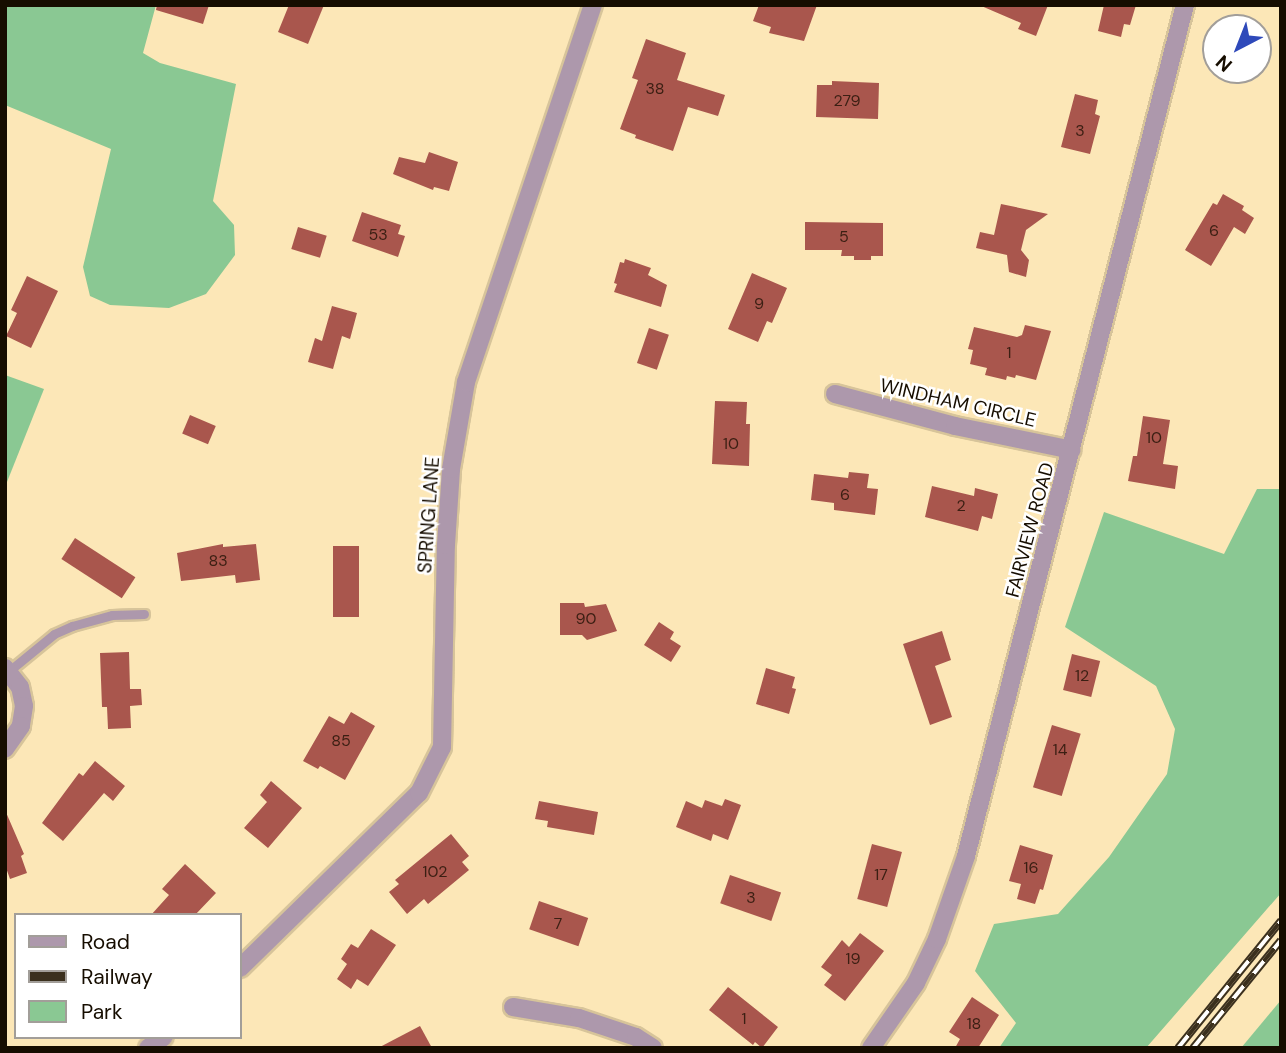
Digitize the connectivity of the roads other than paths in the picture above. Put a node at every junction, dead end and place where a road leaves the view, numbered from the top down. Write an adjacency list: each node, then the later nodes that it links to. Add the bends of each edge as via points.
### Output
1 (593, 5): 8 (street, SPRING LANE, via 466,382 451,469 446,545 442,747 419,793)
2 (1185, 5): 4 (street, FAIRVIEW ROAD)
3 (835, 394): 4 (street, WINDHAM CIRCLE, via 955,426)
4 (1072, 450): 11 (street, FAIRVIEW ROAD, via 962,868 916,983)
5 (144, 614): 6 (lane, via 112,615 72,625)
6 (7, 669): 7 (street, via 24,706 21,726)
7 (5, 749)
8 (242, 966)
9 (513, 1007): 10 (street, via 579,1018 635,1036)
10 (653, 1048)
11 (871, 1048)

